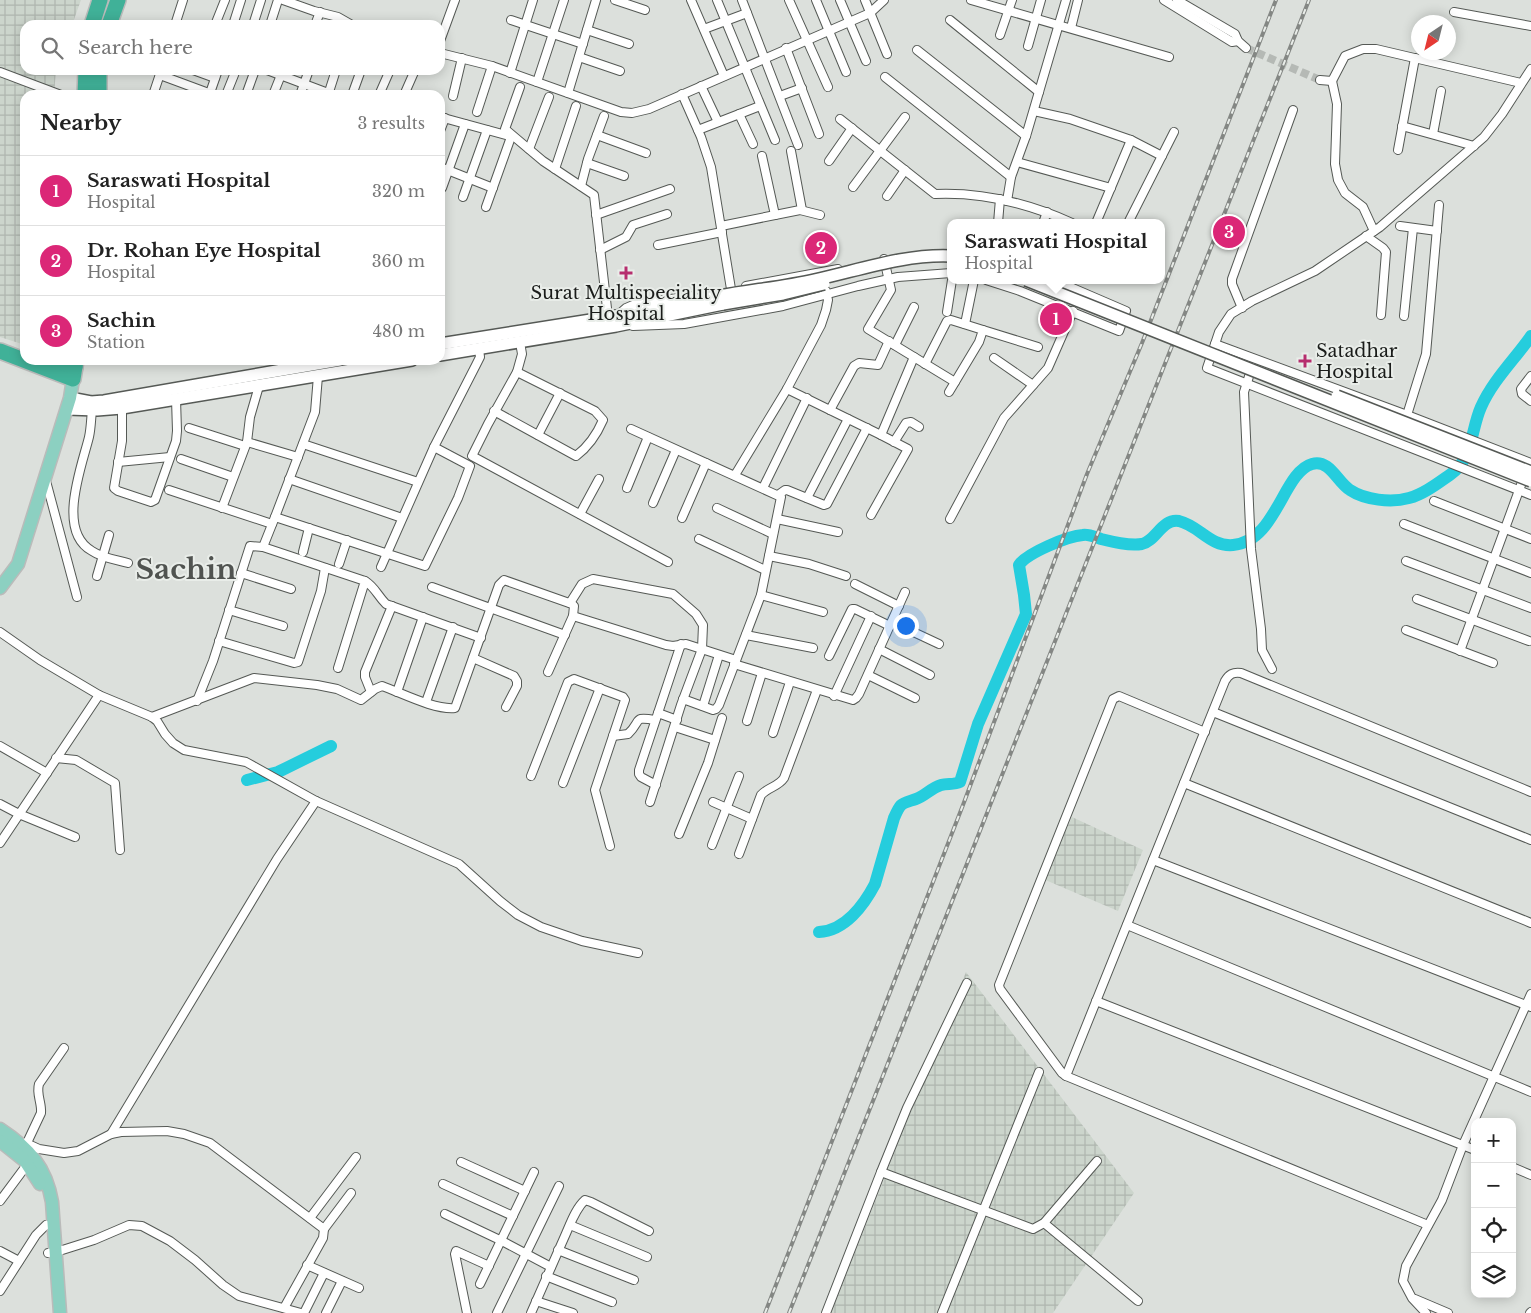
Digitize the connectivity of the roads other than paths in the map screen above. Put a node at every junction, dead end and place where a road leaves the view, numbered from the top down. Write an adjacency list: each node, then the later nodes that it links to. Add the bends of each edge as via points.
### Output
1 (100, 0): 36 (highway)
2 (118, 0): 37 (highway)
3 (183, 0): 38 (street)
4 (224, 0): 39 (street)
5 (241, 0): 40 (street)
6 (261, 0): 41 (street)
7 (278, 0): 42 (street)
8 (283, 0): 31 (street)
9 (455, 0): 52 (street)
10 (533, 0): 50 (street)
11 (564, 0): 57 (street)
12 (595, 0): 55 (street)
13 (615, 0): 29 (street)
14 (691, 0): 54 (street)
15 (717, 0): 47 (street)
16 (742, 0): 34 (street)
17 (789, 0): 59 (street)
18 (816, 0): 56 (street)
19 (840, 0): 48 (street)
20 (864, 0): 32 (street)
21 (884, 0): 32 (street)
22 (1012, 0): 30 (street)
23 (1041, 0): 35 (street)
24 (1066, 0): 49 (street)
25 (1078, 0): 53 (street)
26 (1164, 0): 60 (street, via 1232,42)
27 (1177, 0): 60 (street, via 1235,34)
28 (977, 1): 30 (street)
29 (645, 10)
30 (1009, 10): 35 (street); 58 (street)
31 (320, 12): 43 (street); 44 (street)
32 (870, 12): 48 (street); 68 (street)
33 (1454, 12): 51 (street)
34 (747, 13): 47 (street); 70 (street)
35 (1036, 18): 49 (street); 63 (street)
36 (94, 20)
37 (111, 20)
38 (177, 20)
39 (217, 20)
40 (235, 20)
41 (255, 20)
42 (272, 20)
43 (317, 20)
44 (344, 20)
45 (511, 20): 50 (street)
46 (950, 20): 127 (street)
47 (726, 21): 54 (street); 78 (street)
48 (848, 22): 56 (street); 76 (street)
49 (1058, 24): 53 (street); 127 (street)
50 (525, 25): 57 (street); 83 (street)
51 (1531, 26)
52 (445, 27)
53 (1071, 28): 71 (street)
54 (704, 29): 99 (street)
55 (587, 30): 61 (street); 62 (street)
56 (828, 30): 59 (street); 82 (street)
57 (553, 34): 61 (street); 104 (street)
58 (1000, 35)
59 (807, 39): 64 (street); 109 (street)
60 (1238, 41): 65 (street)
61 (582, 44): 69 (street)
62 (628, 44)
63 (1028, 46)
64 (786, 48): 70 (street); 110 (street)
65 (1246, 48)
66 (917, 50): 153 (street)
67 (445, 54): 73 (street)
68 (887, 54)
69 (578, 57): 80 (street); 128 (street)
70 (765, 57): 78 (street); 132 (street)
71 (1168, 57)
72 (1411, 57): 103 (street, via 1376,49 1354,51 1345,56)
73 (462, 58): 77 (street); 130 (street)
74 (1415, 60): 145 (street)
75 (1423, 60): 105 (street)
76 (866, 61)
77 (492, 66): 83 (street); 137 (street)
78 (745, 66): 99 (street); 134 (street)
79 (1531, 69): 105 (street)
80 (620, 71)
81 (0, 72): 111 (street)
82 (846, 72)
83 (510, 73): 104 (street)
84 (86, 75): 112 (highway)
85 (99, 75): 113 (highway)
86 (159, 75): 114 (street)
87 (164, 75): 115 (street)
88 (206, 75): 101 (street)
89 (216, 75): 101 (street)
90 (234, 75): 117 (street)
91 (253, 75): 118 (street)
92 (281, 75): 119 (street)
93 (288, 75): 106 (street)
94 (307, 75): 106 (street)
95 (334, 75): 122 (street)
96 (359, 75): 123 (street)
97 (388, 75): 124 (street)
98 (413, 75): 125 (street)
99 (724, 76): 107 (street)
100 (885, 77): 175 (street)
101 (215, 78): 116 (street)
102 (1320, 80): 103 (street)
103 (1332, 81): 202 (street, via 1337,104 1335,164 1338,180 1345,194 1363,207)
104 (537, 82): 128 (street)
105 (1521, 83): 159 (street, via 1502,114)
106 (304, 84): 120 (street); 121 (street)
107 (701, 86): 129 (street); 143 (street)
108 (520, 87): 154 (street, via 505,129)
109 (828, 87)
110 (802, 88): 132 (street); 150 (street)
111 (48, 90)
112 (85, 90)
113 (99, 90)
114 (155, 90)
115 (194, 90)
116 (213, 90)
117 (228, 90)
118 (248, 90)
119 (275, 90)
120 (302, 90)
121 (318, 90)
122 (329, 90)
123 (354, 90)
124 (381, 90)
125 (406, 90)
126 (1441, 91): 151 (street)
127 (1039, 92): 135 (street)
128 (568, 93): 129 (street, via 632,113)
129 (682, 94): 148 (street)
130 (453, 96)
131 (548, 96): 160 (street)
132 (780, 96): 158 (street)
133 (576, 106): 171 (street)
134 (760, 106): 138 (street); 155 (street)
135 (1034, 110): 153 (street); 156 (street)
136 (1294, 110): 224 (street, via 1232,279)
137 (477, 112)
138 (739, 114): 143 (street); 157 (street)
139 (604, 116): 152 (street)
140 (905, 117): 161 (street)
141 (445, 118): 144 (street)
142 (840, 119): 146 (street)
143 (718, 122): 148 (street)
144 (465, 124): 147 (street); 172 (street)
145 (1402, 126): 151 (street); 162 (street)
146 (852, 128): 161 (street); 167 (street)
147 (487, 130): 154 (street); 177 (street)
148 (698, 130): 201 (street, via 712,167)
149 (1174, 132): 166 (street)
150 (819, 134)
151 (1433, 134): 159 (street)
152 (597, 135): 164 (street); 169 (street)
153 (1026, 136): 168 (street)
154 (514, 138): 160 (street); 180 (street)
155 (775, 140)
156 (1131, 140): 166 (street); 181 (street)
157 (753, 144)
158 (798, 145)
159 (1474, 146): 202 (street)
160 (529, 149): 171 (street)
161 (880, 150): 173 (street); 179 (street)
162 (1398, 150)
163 (791, 151): 188 (street)
164 (646, 153)
165 (762, 156): 192 (street)
166 (1162, 156): 198 (street)
167 (829, 161)
168 (1017, 162): 175 (street); 181 (street)
169 (587, 163): 174 (street); 178 (street)
170 (445, 169): 172 (street)
171 (555, 169): 178 (street)
172 (448, 170): 176 (street); 177 (street)
173 (905, 170): 183 (street); 185 (street, via 935,194)
174 (624, 176)
175 (1011, 177): 185 (street)
176 (445, 179)
177 (470, 179): 180 (street); 184 (street)
178 (581, 186): 191 (street, via 594,195)
179 (852, 187)
180 (493, 188): 187 (street)
181 (1111, 188): 197 (street)
182 (670, 189): 191 (street)
183 (887, 196)
184 (463, 197)
185 (1003, 200): 189 (street); 194 (street)
186 (1439, 205): 203 (street)
187 (486, 207)
188 (802, 210): 192 (street); 193 (street)
189 (1047, 212): 195 (street); 196 (street)
190 (666, 214): 206 (street, via 633,225 626,237)
191 (596, 215): 206 (street)
192 (775, 215): 201 (street)
193 (820, 215)
194 (999, 219)
195 (1044, 219)
196 (1063, 219)
197 (1098, 219)
198 (1130, 219)
199 (1400, 226): 200 (street)
200 (1413, 228): 203 (street); 228 (street)
201 (722, 229): 205 (street); 220 (street)
202 (1374, 231): 204 (street)
203 (1437, 231): 270 (street, via 1426,354)
204 (1366, 236): 224 (street, via 1315,271); 227 (street, via 1386,252)
205 (658, 245)
206 (600, 250): 229 (street)
207 (947, 252): 209 (street, via 922,252)
208 (947, 256): 222 (main road, bridge, via 880,263)
209 (884, 259): 211 (street); 213 (street)
210 (947, 262): 222 (main road, bridge, via 897,265 810,289)
211 (821, 272): 220 (street); 221 (street)
212 (947, 272): 213 (street)
213 (888, 280): 221 (street); 235 (street, via 891,290 868,330)
214 (951, 284): 226 (street)
215 (973, 284): 230 (street)
216 (998, 284): 225 (street)
217 (1036, 284): 297 (main road, bridge)
218 (1055, 284): 291 (main road, bridge)
219 (1071, 284): 225 (street, via 1126,311 1119,331)
220 (731, 289): 229 (street, via 633,306)
221 (827, 295): 229 (street, via 684,324); 259 (street, via 821,325)
222 (721, 300): 229 (main road)
223 (914, 307): 235 (street)
224 (1242, 308): 237 (street, via 1231,314)
225 (1073, 311): 257 (street, via 1048,368)
226 (947, 312)
227 (1380, 315)
228 (1404, 316)
229 (612, 321): 233 (main road); 234 (main road)
230 (965, 324): 231 (street); 247 (street, via 947,321)
231 (984, 330): 238 (street); 255 (street)
232 (0, 341): 239 (highway)
233 (493, 341): 234 (main road); 236 (main road); 240 (main road)
234 (520, 342): 253 (street, via 522,354)
235 (892, 343): 244 (street); 268 (street, via 878,365 859,362 854,366)
236 (445, 344)
237 (1214, 344): 246 (street); 256 (street, via 1206,368)
238 (1038, 347)
239 (20, 348)
240 (479, 349): 242 (main road); 282 (street, via 480,357)
241 (0, 351): 243 (highway)
242 (445, 354)
243 (20, 356)
244 (914, 357): 247 (street); 277 (street)
245 (994, 358): 257 (street)
246 (1255, 360): 256 (street); 270 (street)
247 (925, 364): 255 (street)
248 (58, 365): 251 (highway)
249 (330, 365): 252 (main road)
250 (366, 365): 252 (main road)
251 (75, 369): 265 (main road)
252 (319, 371): 258 (main road); 265 (main road); 281 (street, via 315,412)
253 (517, 372): 261 (street); 269 (street)
254 (1531, 376): 264 (street, via 1522,394)
255 (955, 382): 260 (street)
256 (1246, 383): 302 (street); 386 (street, via 1251,549 1262,650)
257 (1033, 385): 315 (street, via 1004,418)
258 (259, 386): 263 (main road); 280 (street)
259 (787, 389): 262 (street); 292 (street)
260 (949, 392)
261 (560, 394): 276 (street); 276 (street, via 595,411 603,420 598,431 576,456)
262 (807, 398): 268 (street); 300 (street)
263 (176, 399): 266 (main road); 285 (street, via 177,431)
264 (1531, 401)
265 (69, 404): 267 (main road); 294 (main road)
266 (122, 408): 267 (main road); 288 (street, via 122,442)
267 (92, 410): 329 (street, via 90,436 76,485 74,521 82,541 91,551)
268 (830, 410): 271 (street)
269 (494, 411): 276 (street); 284 (street)
270 (1407, 415): 291 (street, via 1484,444)
271 (848, 419): 274 (street); 305 (street)
272 (919, 427): 279 (street, via 906,423)
273 (189, 428): 280 (street)
274 (867, 428): 277 (street); 305 (street, via 827,504)
275 (631, 429): 278 (street)
276 (538, 435)
277 (881, 435): 279 (street)
278 (648, 437): 283 (street); 299 (street)
279 (894, 442): 311 (street, via 908,449)
280 (246, 444): 286 (street); 293 (street)
281 (303, 444): 286 (street); 298 (street)
282 (434, 447): 290 (street); 298 (street)
283 (676, 450): 289 (street); 307 (street)
284 (472, 456): 290 (street); 310 (street)
285 (170, 457): 288 (street); 288 (street, via 155,500 151,502 114,488)
286 (298, 457): 295 (street)
287 (181, 459): 293 (street)
288 (118, 462)
289 (706, 463): 292 (street); 313 (street)
290 (468, 465): 328 (street, via 458,498 425,566)
291 (1530, 466): 302 (street)
292 (735, 475): 300 (street)
293 (233, 477): 308 (street)
294 (45, 478): 346 (main road, via 18,564); 351 (street)
295 (290, 479): 312 (street); 316 (street)
296 (599, 479): 310 (street)
297 (1531, 481)
298 (418, 482): 312 (street)
299 (627, 488)
300 (762, 488): 303 (street)
301 (169, 490): 308 (street)
302 (1519, 491): 304 (street); 319 (street)
303 (778, 495): 305 (street, via 787,490); 314 (street, via 782,497)
304 (1531, 495)
305 (807, 498)
306 (1434, 501): 319 (street)
307 (653, 503)
308 (222, 508): 316 (street)
309 (717, 508): 321 (street)
310 (580, 514): 332 (street)
311 (872, 514)
312 (402, 518): 328 (street)
313 (682, 518)
314 (777, 519): 320 (street); 321 (street)
315 (950, 519)
316 (273, 521): 318 (street); 326 (street)
317 (1404, 524): 331 (street)
318 (309, 528): 325 (street); 327 (street)
319 (1505, 529): 324 (street); 331 (street)
320 (838, 532)
321 (773, 534): 330 (street)
322 (109, 535): 329 (street)
323 (699, 539): 338 (street)
324 (1531, 539)
325 (347, 540): 328 (street); 335 (street)
326 (263, 547): 337 (street); 339 (street, via 250,546)
327 (303, 552)
328 (387, 553): 336 (street)
329 (103, 556): 334 (street); 341 (street)
330 (769, 556): 338 (street); 342 (street)
331 (1494, 559): 340 (street); 347 (street)
332 (668, 562)
333 (1406, 562): 347 (street)
334 (128, 563)
335 (339, 564)
336 (380, 567)
337 (325, 568): 343 (street); 372 (street, via 298,662)
338 (765, 570): 350 (street)
339 (241, 573): 348 (street); 358 (street)
340 (1531, 573)
341 (97, 576)
342 (846, 576)
343 (365, 581): 354 (street, via 386,604); 385 (street)
344 (855, 584): 355 (street)
345 (432, 587): 356 (street)
346 (0, 588)
347 (1483, 589): 357 (street); 363 (street)
348 (292, 590)
349 (905, 592): 355 (street)
350 (761, 595): 359 (street); 370 (street)
351 (77, 597)
352 (1417, 599): 363 (street)
353 (570, 603): 356 (street, via 504,580 499,585); 360 (street, via 574,606); 377 (street, via 582,584 593,579 673,594 700,620 703,626)
354 (392, 606): 362 (street); 394 (street, via 366,672)
355 (899, 606): 364 (street)
356 (492, 608): 369 (street); 371 (street)
357 (1531, 608)
358 (229, 610): 365 (street); 372 (street)
359 (824, 612)
360 (573, 616): 369 (street); 374 (street, via 666,645)
361 (871, 616): 364 (street); 381 (street, via 852,609); 397 (street)
362 (423, 617): 366 (street); 395 (street)
363 (1472, 619): 373 (street); 379 (street)
364 (891, 624): 375 (street); 378 (street)
365 (283, 626)
366 (453, 627): 371 (street); 401 (street)
367 (1406, 630): 379 (street)
368 (0, 632): 396 (street)
369 (565, 634): 387 (street)
370 (746, 635): 376 (street); 383 (street)
371 (482, 638): 382 (street)
372 (219, 641): 400 (street)
373 (1529, 641)
374 (681, 644): 377 (street); 405 (street)
375 (939, 644)
376 (813, 648)
377 (702, 649): 380 (street); 399 (street)
378 (880, 649): 389 (street); 390 (street)
379 (1460, 650): 384 (street)
380 (719, 655): 383 (street); 402 (street)
381 (829, 656)
382 (473, 658): 401 (street, via 455,708); 403 (street, via 514,676 517,686)
383 (735, 662): 388 (street); 402 (street, via 718,708 713,710)
384 (1492, 663)
385 (338, 668)
386 (1272, 669)
387 (548, 672)
388 (762, 673): 391 (street); 408 (street)
389 (868, 675): 397 (street, via 853,700); 398 (street)
390 (930, 675)
391 (790, 682): 393 (street); 411 (street)
392 (600, 688): 412 (street, via 625,700); 417 (street, via 574,679 568,682); 419 (street)
393 (817, 690): 397 (street); 429 (street, via 784,778 761,795)
394 (371, 692): 395 (street, via 382,686); 400 (street, via 361,700 317,684 254,678)
395 (397, 692): 401 (street)
396 (99, 695): 406 (street); 415 (street)
397 (834, 696)
398 (915, 698)
399 (683, 700): 402 (street); 409 (street)
400 (197, 701): 406 (street)
401 (426, 702)
402 (703, 706)
403 (506, 708)
404 (1213, 712): 410 (street); 422 (street, via 1227,677 1234,672 1241,673); 432 (street)
405 (657, 716): 409 (street); 412 (street, via 641,718 628,734); 421 (street, via 639,774)
406 (152, 717): 423 (street, via 184,750 246,762)
407 (722, 718): 413 (street)
408 (747, 721)
409 (676, 723): 413 (street); 421 (street)
410 (1205, 732): 420 (street); 448 (street, via 1119,696 1113,699 999,985)
411 (773, 733)
412 (614, 736): 435 (street, via 595,790)
413 (715, 740): 430 (street)
414 (0, 746): 416 (street)
415 (56, 758): 416 (street); 436 (street, via 76,760 115,783)
416 (47, 773): 428 (street)
417 (532, 776)
418 (739, 776): 427 (street)
419 (563, 783)
420 (1184, 783): 438 (street); 439 (street)
421 (656, 785): 424 (street)
422 (1531, 792)
423 (316, 801): 441 (street, via 459,864 500,901 541,927 582,941); 452 (street, via 277,859)
424 (650, 802)
425 (713, 802): 427 (street)
426 (0, 804): 428 (street)
427 (726, 808): 429 (street); 434 (street)
428 (19, 814): 431 (street); 433 (street)
429 (752, 820): 437 (street)
430 (679, 834)
431 (75, 837)
432 (1531, 840)
433 (0, 843)
434 (712, 845)
435 (610, 846)
436 (120, 850)
437 (739, 854)
438 (1153, 860): 440 (street); 445 (street)
439 (1531, 923)
440 (1127, 926): 444 (street); 449 (street)
441 (638, 953)
442 (966, 983): 462 (street, via 907,1108)
443 (1531, 994): 445 (street)
444 (1096, 1001): 448 (street); 454 (street)
445 (1529, 1006): 449 (street)
446 (64, 1048): 456 (street, via 39,1084 41,1113)
447 (1039, 1072): 469 (street)
448 (1066, 1076): 476 (street)
449 (1493, 1076): 450 (street); 454 (street)
450 (1531, 1092)
451 (0, 1130): 456 (main road, via 11,1136)
452 (111, 1134): 456 (street, via 78,1151 56,1152 35,1148); 472 (street, via 167,1131 199,1138 230,1157)
453 (0, 1141): 456 (main road)
454 (1463, 1145): 455 (street); 476 (street, via 1442,1200)
455 (1471, 1148)
456 (26, 1154): 468 (street); 474 (main road, via 42,1188); 482 (main road, via 38,1162 49,1187)
457 (356, 1157): 472 (street)
458 (1097, 1160): 473 (street)
459 (461, 1162): 466 (street)
460 (1516, 1168): 463 (street)
461 (534, 1172): 466 (street)
462 (881, 1172): 469 (street); 510 (street)
463 (1531, 1175)
464 (443, 1184): 471 (street)
465 (559, 1186): 483 (street)
466 (525, 1191): 471 (street)
467 (351, 1193): 477 (street)
468 (0, 1201)
469 (984, 1210): 473 (street, via 1033,1229); 511 (street)
470 (444, 1214): 479 (street)
471 (513, 1216): 479 (street)
472 (310, 1218): 477 (street)
473 (1044, 1222): 499 (street)
474 (46, 1225): 482 (main road); 485 (street)
475 (570, 1225): 478 (street, via 585,1200); 480 (street); 484 (street)
476 (1428, 1225): 497 (street, via 1406,1266 1403,1280)
477 (324, 1229): 486 (street, via 323,1238)
478 (648, 1231)
479 (502, 1241): 483 (street); 487 (street)
480 (558, 1250): 488 (street); 492 (street)
481 (0, 1251): 485 (street)
482 (52, 1253): 501 (street, via 129,1225 142,1226 170,1241 239,1296); 502 (main road); 503 (main road)
483 (525, 1253): 488 (street); 507 (street)
484 (647, 1257)
485 (18, 1261): 493 (street)
486 (306, 1265): 489 (street); 501 (street)
487 (489, 1266): 494 (street); 506 (street, via 456,1251)
488 (550, 1267): 490 (street)
489 (324, 1273): 491 (street); 504 (street)
490 (546, 1276): 498 (street); 500 (street)
491 (342, 1280): 495 (street); 505 (street)
492 (634, 1280)
493 (2, 1283): 496 (street)
494 (480, 1284)
495 (359, 1288)
496 (0, 1291)
497 (1412, 1298): 512 (street); 513 (street)
498 (536, 1300): 508 (street); 509 (street)
499 (1138, 1301)
500 (612, 1302)
501 (284, 1308): 504 (street)
502 (53, 1313)
503 (60, 1313)
504 (303, 1313)
505 (326, 1313)
506 (467, 1313)
507 (497, 1313)
508 (531, 1313)
509 (573, 1313)
510 (826, 1313)
511 (942, 1313)
512 (1426, 1313)
513 (1448, 1313)

